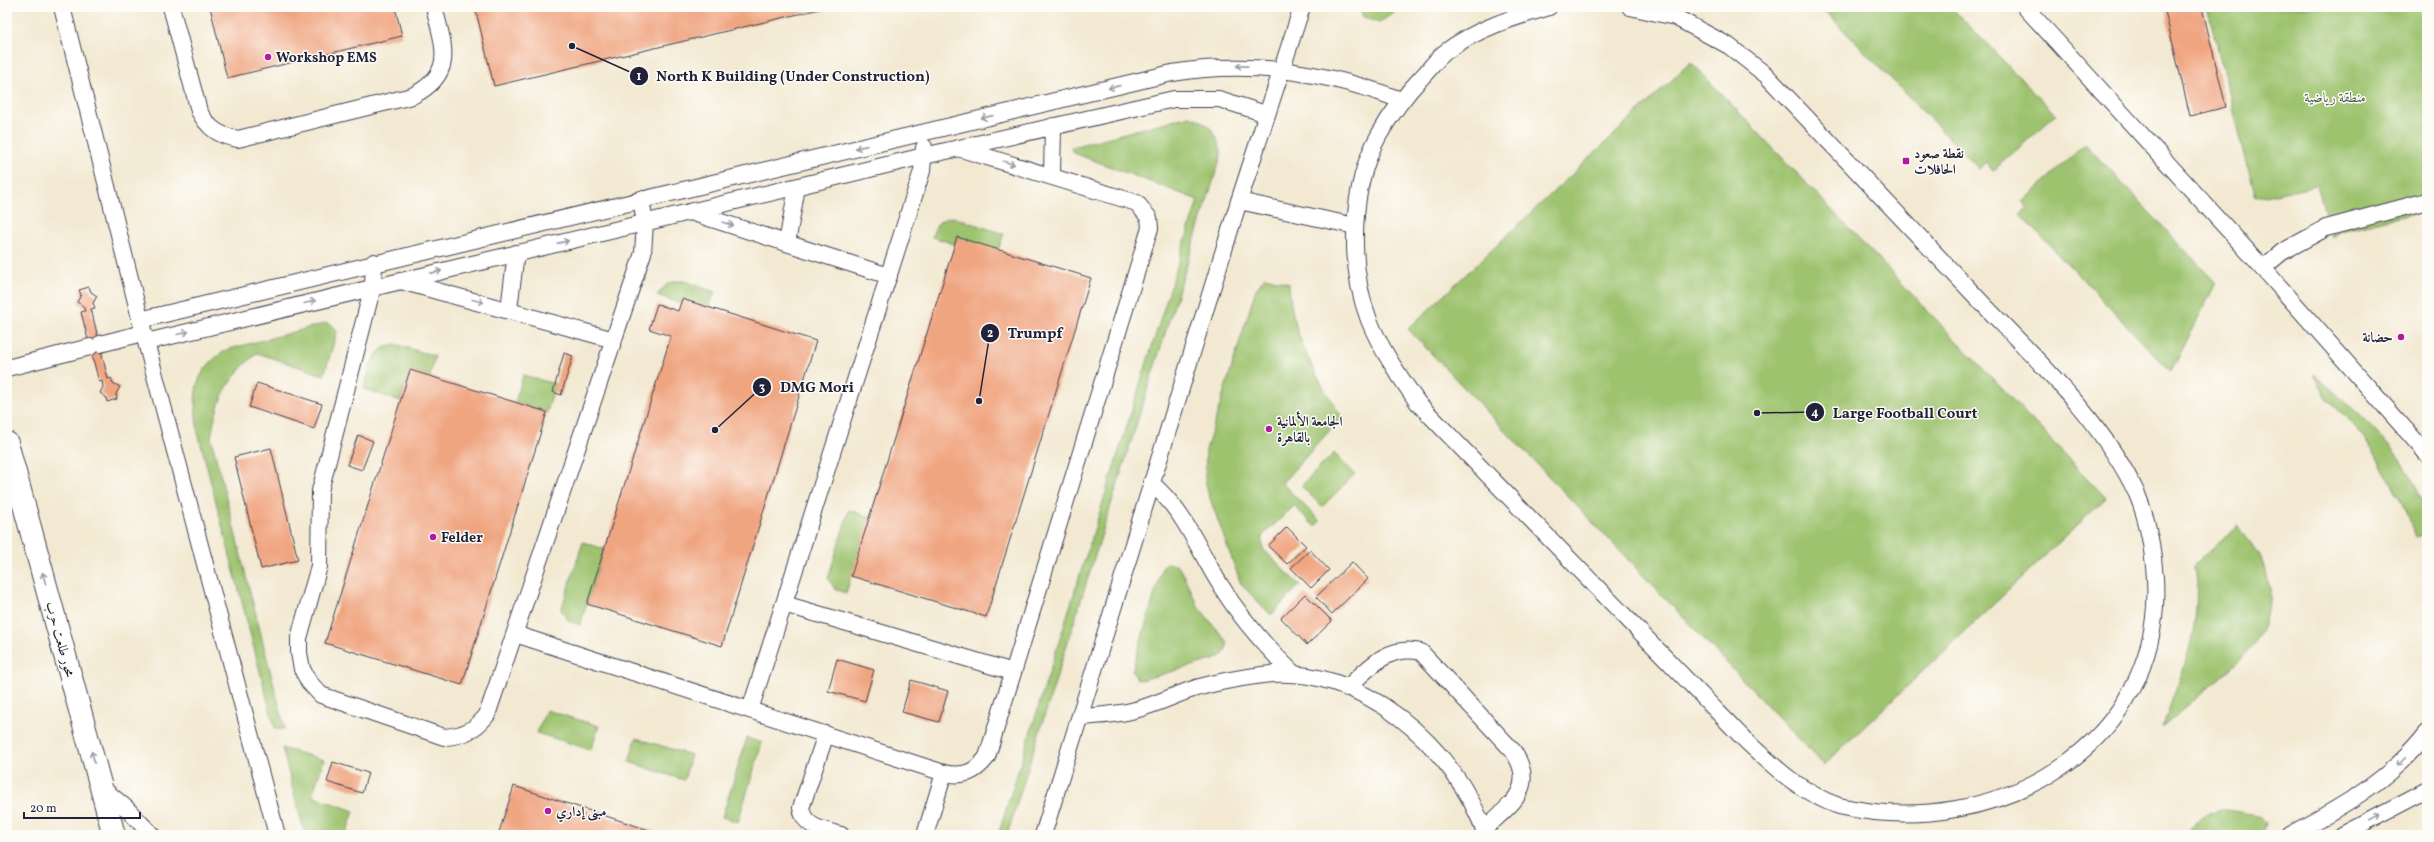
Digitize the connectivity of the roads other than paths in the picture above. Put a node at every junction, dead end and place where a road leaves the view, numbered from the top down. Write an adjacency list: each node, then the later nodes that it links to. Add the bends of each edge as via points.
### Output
1 (62, 7): 31 (lane)
2 (171, 7): 3 (lane, via 199,111 214,131 238,139 412,96 427,89 439,76 444,60 443,43)
3 (434, 7)
4 (1302, 7): 8 (lane)
5 (1548, 7): 9 (lane, via 1497,22 1444,53)
6 (1630, 7): 22 (lane, via 1675,17 1729,46 1766,75 2062,387 2110,447 2137,495 2153,547 2156,594 2147,656 2125,706 2096,744 2049,784 1991,810 1946,820 1890,820 1837,806 1788,780 1739,734 1418,403 1391,363 1369,320 1357,272)
7 (2025, 7): 26 (lane)
8 (1281, 70): 9 (lane, via 1342,79); 10 (lane); 12 (lane, one-way to 12, via 1231,66 1172,73)
9 (1401, 100): 22 (lane, via 1378,136 1362,180)
10 (1266, 114): 11 (lane, via 1219,99 1198,97 1174,99); 18 (lane)
11 (1052, 126): 13 (lane); 15 (lane)
12 (922, 132): 14 (lane); 17 (lane, one-way to 17)
13 (958, 148): 14 (lane); 15 (lane, one-way to 15)
14 (924, 156): 16 (lane); 27 (lane, via 922,171)
15 (1052, 175): 39 (lane, via 1137,202 1148,218 1150,228)
16 (797, 187): 20 (lane); 23 (lane)
17 (641, 199): 21 (lane); 25 (lane)
18 (1239, 201): 22 (lane); 36 (lane)
19 (2427, 201): 26 (lane, via 2326,228 2282,252)
20 (690, 212): 21 (lane); 23 (lane, one-way to 23)
21 (645, 223): 24 (lane, one-way to 21); 32 (lane, via 643,253)
22 (1355, 226)
23 (787, 243): 27 (lane)
24 (516, 254): 28 (lane, one-way to 24); 30 (lane)
25 (374, 262): 29 (lane); 31 (lane)
26 (2263, 268): 35 (lane)
27 (889, 276): 37 (lane)
28 (399, 281): 29 (lane); 30 (lane, one-way to 30)
29 (373, 286): 31 (lane, one-way to 29); 38 (lane, via 320,491 319,566 299,638 298,653 302,669 309,682 321,695 444,736 457,736 479,725 486,715)
30 (510, 309): 32 (lane)
31 (143, 332): 33 (lane); 52 (lane)
32 (614, 340): 38 (lane)
33 (7, 368)
34 (7, 443): 47 (main road, محور طلعت حرب, one-way to 34)
35 (2427, 454)
36 (1151, 483): 40 (lane, via 1166,495 1182,516 1221,586 1254,634); 43 (lane)
37 (784, 604): 39 (lane); 42 (lane)
38 (515, 634): 42 (lane)
39 (1013, 672): 46 (lane, via 987,757 980,767 970,773 958,776)
40 (1293, 673): 41 (lane); 43 (lane, via 1233,680 1196,688 1132,711)
41 (1347, 688): 49 (lane, via 1378,703 1406,721 1430,744 1452,770 1470,798); 49 (lane, via 1381,657 1404,649 1420,652 1520,761 1524,774 1522,787 1516,799)
42 (750, 710): 45 (lane)
43 (1080, 717): 55 (lane)
44 (2427, 733): 56 (lane, one-way to 56, via 2398,765 2363,792 2326,816)
45 (826, 734): 46 (lane); 53 (lane, via 801,808 802,816 807,823)
46 (944, 773): 54 (lane)
47 (102, 788): 50 (main road, محور طلعت حرب); 51 (lane)
48 (2427, 790): 57 (lane, one-way to 48)
49 (1485, 832)
50 (114, 835)
51 (152, 835)
52 (277, 835)
53 (840, 835)
54 (926, 835)
55 (1043, 835)
56 (2289, 835)
57 (2341, 835)

